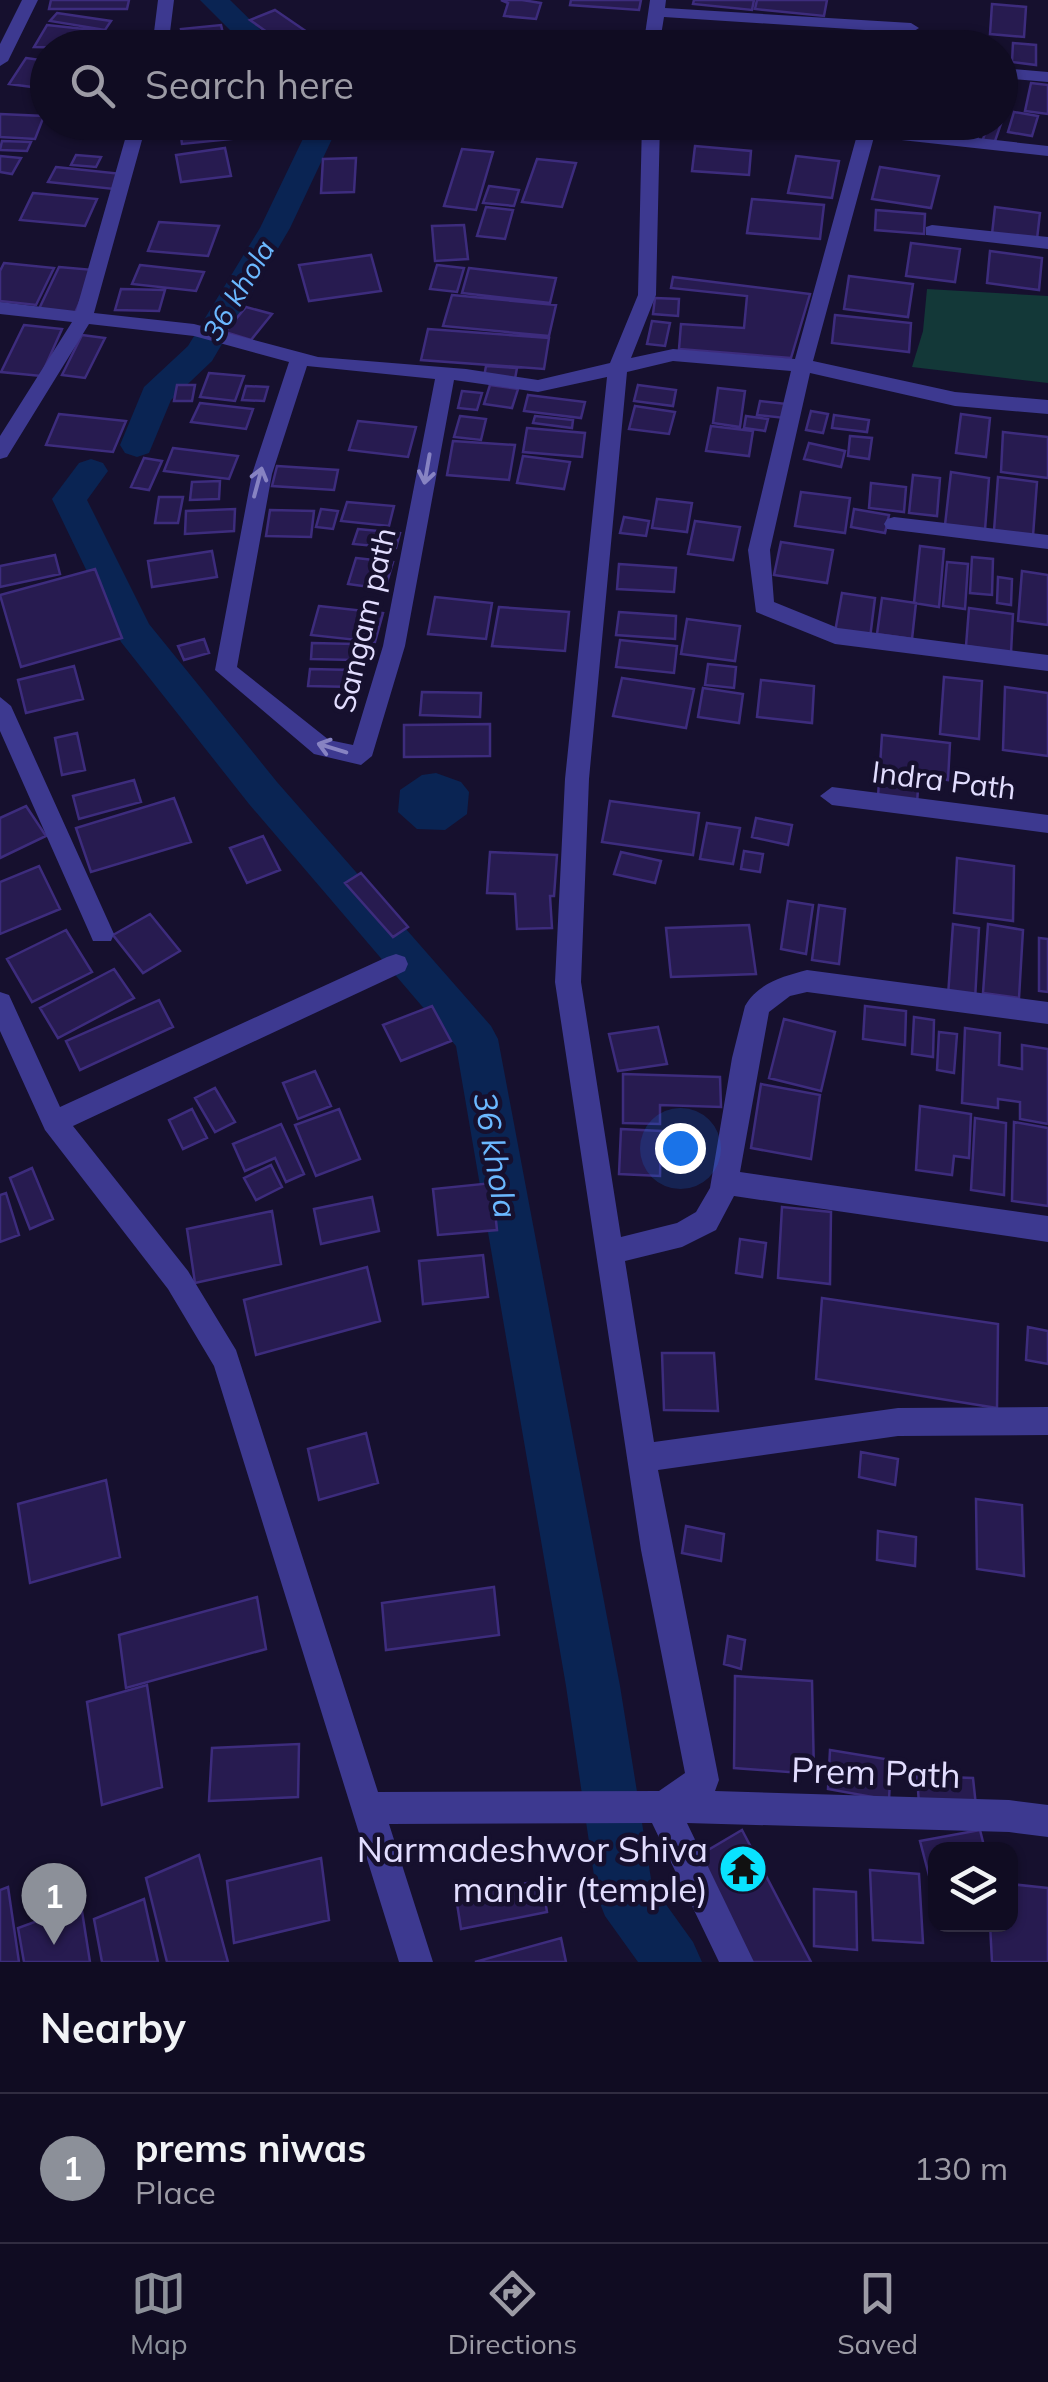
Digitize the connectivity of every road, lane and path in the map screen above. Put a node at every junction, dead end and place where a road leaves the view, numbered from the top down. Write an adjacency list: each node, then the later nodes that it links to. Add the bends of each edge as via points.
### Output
1 (30, 0): 6 (street)
2 (166, 0): 5 (street)
3 (658, 6): 4 (street)
4 (911, 28)
5 (162, 30)
6 (0, 62)
7 (1018, 74): 8 (street)
8 (1048, 77)
9 (133, 140): 17 (street)
10 (650, 140): 20 (street, via 647,295)
11 (865, 140): 19 (street)
12 (943, 140): 13 (street)
13 (1048, 151)
14 (932, 232): 15 (street)
15 (1048, 242)
16 (0, 308): 17 (street)
17 (83, 319): 18 (street, via 194,330); 23 (street)
18 (300, 359): 21 (street); 21 (street, Sangam path, one-way to 18, via 394,646 361,756 322,748 226,670 249,514 275,416)
19 (802, 367): 20 (street, via 673,356); 22 (street, via 955,398); 26 (street, via 759,550 764,606 835,636)
20 (618, 368): 21 (street, via 538,386); 37 (street, via 577,779 568,982)
21 (446, 374)
22 (1048, 407)
23 (0, 452)
24 (894, 524): 25 (street)
25 (1048, 542)
26 (1048, 664)
27 (0, 706): 30 (street)
28 (832, 796): 29 (street, Indra Path)
29 (1048, 824)
30 (102, 934)
31 (396, 964): 34 (street)
32 (0, 1002): 34 (street)
33 (1048, 1013): 35 (street, via 807,981 783,987 758,1006)
34 (54, 1122): 40 (street, via 178,1280 226,1360)
35 (725, 1182): 36 (street); 37 (street, via 706,1222)
36 (1048, 1229)
37 (607, 1253): 39 (street)
38 (1048, 1421): 39 (street, via 898,1422)
39 (643, 1458): 41 (street, via 703,1780)
40 (368, 1808): 41 (street, Prem Path); 43 (street)
41 (660, 1808): 42 (street, Prem Path); 44 (street)
42 (1048, 1821)
43 (416, 1962)
44 (737, 1962)

